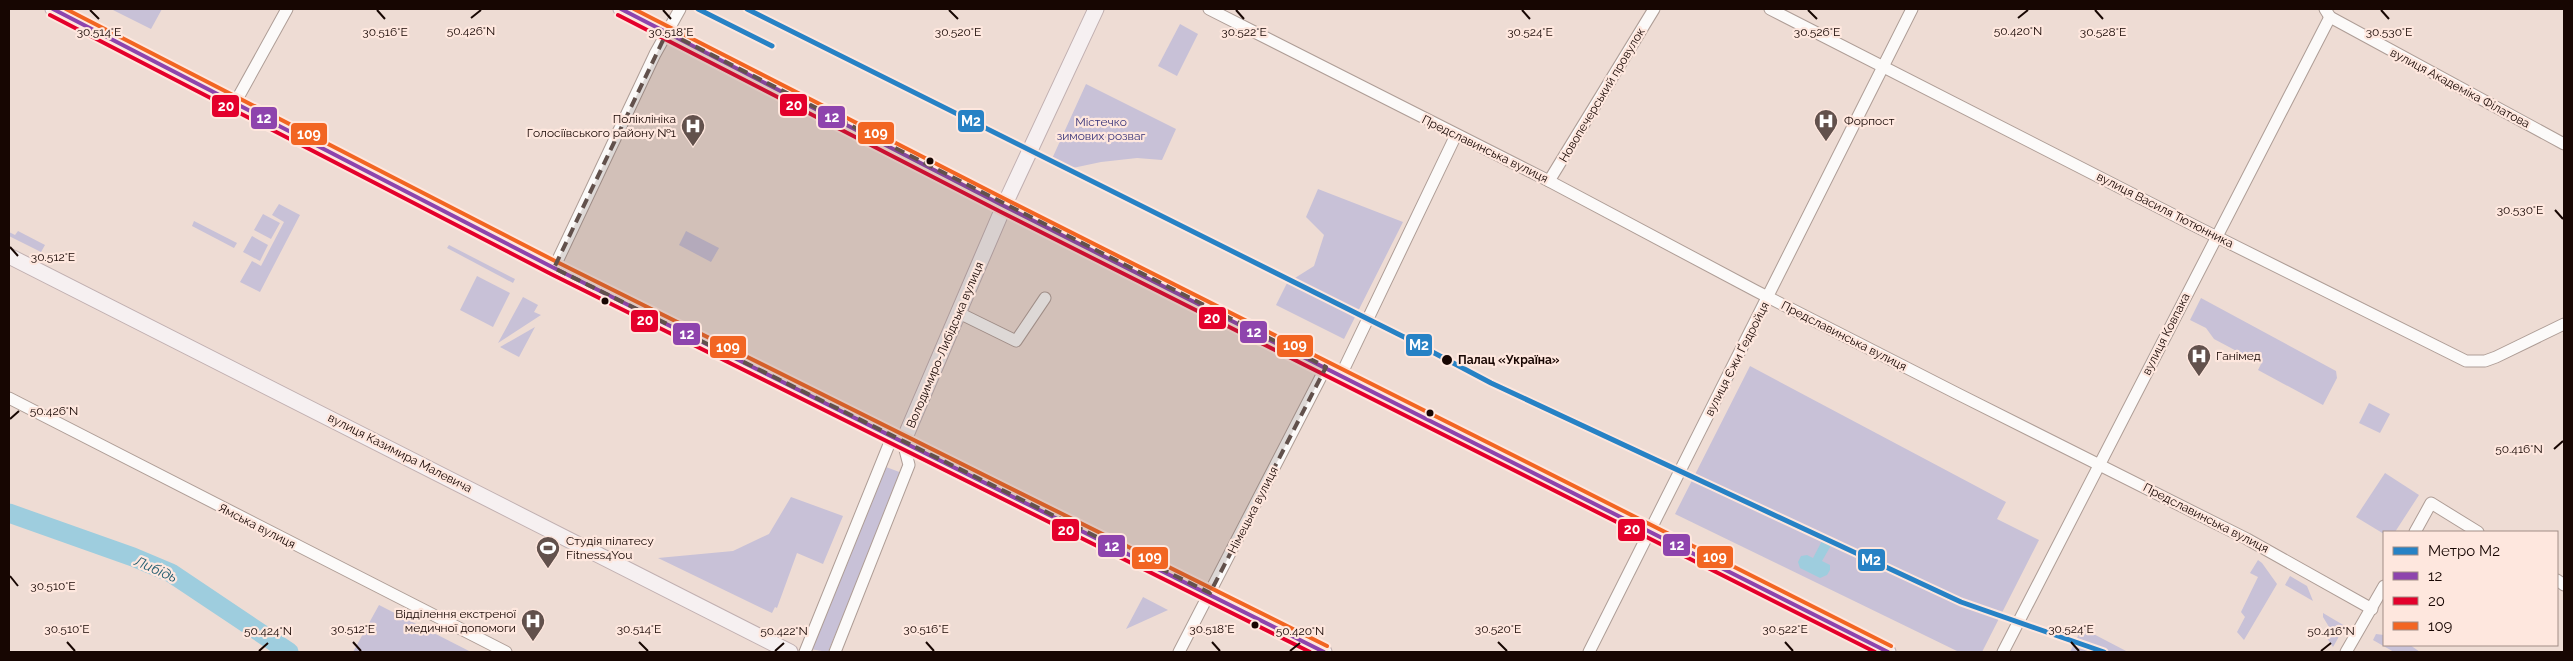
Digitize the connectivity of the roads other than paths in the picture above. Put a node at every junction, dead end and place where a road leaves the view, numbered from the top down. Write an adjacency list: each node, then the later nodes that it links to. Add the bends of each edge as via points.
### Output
1 (53, 9): 13 (main road)
2 (287, 9): 13 (street)
3 (621, 9): 11 (main road)
4 (680, 9): 11 (street)
5 (1096, 9): 17 (main road, Володимиро-Либідська вулиця)
6 (1209, 9): 14 (street, Предславинська вулиця)
7 (1654, 9): 16 (street, Новопечерський провулок)
8 (1770, 9): 12 (street, вулиця Василя Тютюнника)
9 (1912, 9): 12 (street, вулиця Єжи Ґедройця)
10 (2327, 13): 15 (street, вулиця Академіка Філатова); 18 (street, вулиця Ковпака)
11 (667, 32): 17 (main road); 20 (street)
12 (1884, 66): 18 (street, вулиця Василя Тютюнника); 22 (street, вулиця Єжи Ґедройця)
13 (235, 103): 20 (main road)
14 (1456, 135): 16 (street, Предславинська вулиця); 26 (street)
15 (2564, 144)
16 (1549, 181): 22 (street, Предславинська вулиця)
17 (1004, 206): 23 (main road, Володимиро-Либідська вулиця); 25 (main road)
18 (2216, 237): 24 (street, вулиця Василя Тютюнника, via 2466,361 2496,357); 29 (street, вулиця Ковпака)
19 (9, 256): 37 (main road, вулиця Казимира Малевича)
20 (554, 268): 28 (main road)
21 (1045, 298): 23 (street, via 1016,341)
22 (1769, 298): 29 (street, Предславинська вулиця); 32 (street, вулиця Єжи Ґедройця)
23 (958, 313): 28 (main road, Володимиро-Либідська вулиця)
24 (2564, 324)
25 (1326, 367): 26 (main road); 34 (street, Німецька вулиця)
26 (1341, 375): 32 (main road)
27 (9, 398): 36 (street, Ямська вулиця)
28 (898, 440): 34 (main road); 38 (street, Володимиро-Либідська вулиця); 39 (street, Володимиро-Либідська вулиця, via 909,465)
29 (2100, 464): 35 (street, Предславинська вулиця, via 2254,542); 44 (street, вулиця Ковпака)
30 (2416, 531): 31 (street, via 2431,503)
31 (2476, 531)
32 (1648, 532): 42 (street, вулиця Єжи Ґедройця); 43 (main road)
33 (2383, 588): 35 (street)
34 (1210, 593): 40 (street, Німецька вулиця); 41 (main road)
35 (2372, 609): 45 (street)
36 (506, 652)
37 (790, 652)
38 (805, 652)
39 (835, 652)
40 (1179, 652)
41 (1324, 652)
42 (1589, 652)
43 (1888, 652)
44 (2003, 652)
45 (2346, 652)

